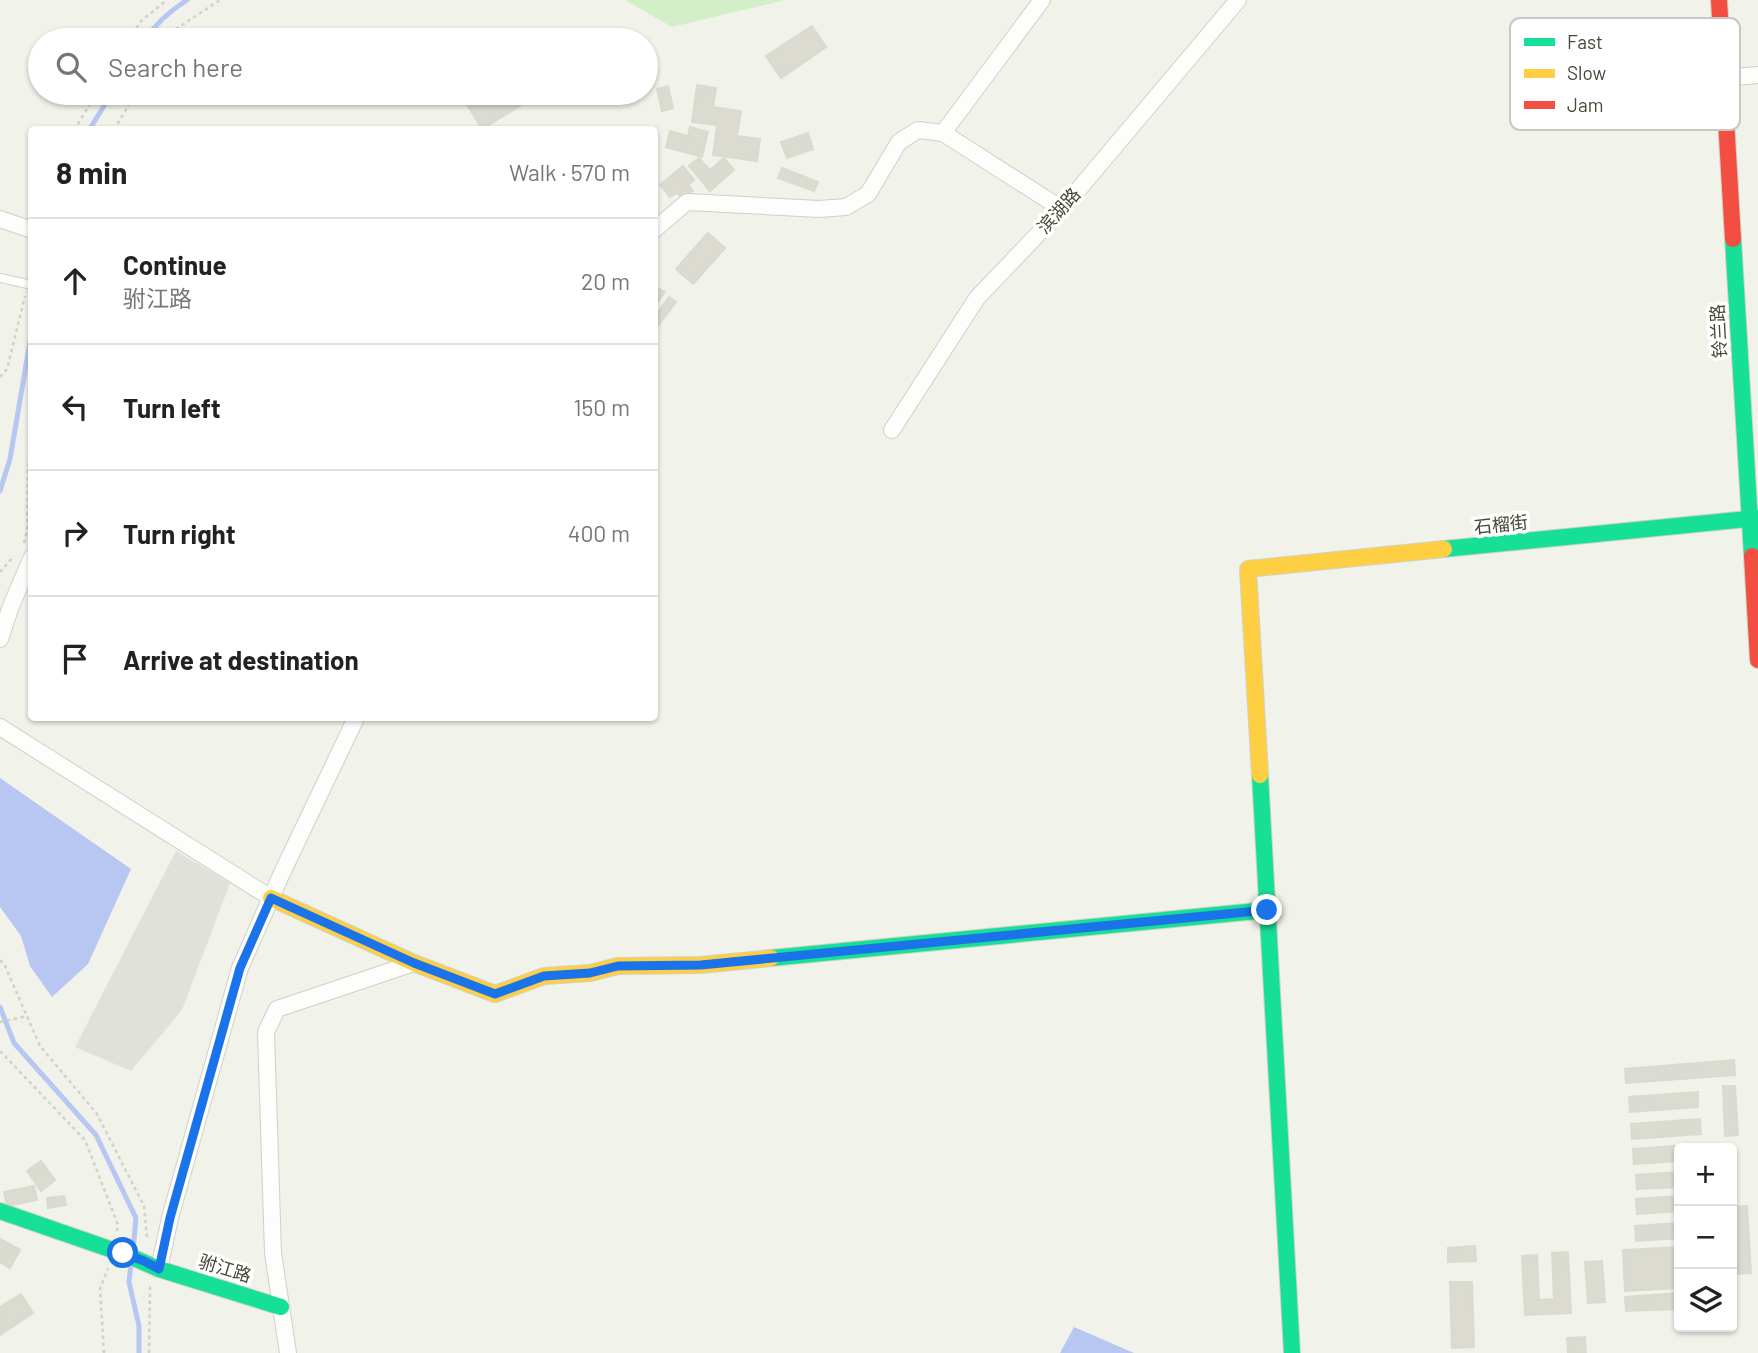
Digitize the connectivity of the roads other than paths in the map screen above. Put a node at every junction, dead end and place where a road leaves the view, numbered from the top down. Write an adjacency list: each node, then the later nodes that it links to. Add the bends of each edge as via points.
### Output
1 (1042, 0): 8 (street)
2 (1238, 0): 9 (street, 滨湖路)
3 (1719, 0): 4 (street, 铃兰路)
4 (1720, 18)
5 (1758, 75): 6 (street)
6 (1740, 77)
7 (1728, 130): 16 (street, 铃兰路)
8 (943, 133): 9 (street); 11 (street, via 918,130 899,142 868,194 846,207 687,202)
9 (1062, 209): 15 (street, 滨湖路, via 976,298)
10 (0, 219): 12 (street)
11 (658, 227)
12 (28, 229)
13 (0, 278): 14 (lane)
14 (28, 285)
15 (892, 430)
16 (1754, 519): 19 (street, 铃兰路); 23 (street, 石榴街, via 1248,569)
17 (23, 552): 18 (street)
18 (0, 639)
19 (1758, 660)
20 (355, 721): 22 (street)
21 (0, 727): 22 (street)
22 (271, 898): 24 (street); 26 (street, via 240,968 170,1218)
23 (1267, 910): 24 (street, via 701,965 618,966 544,976 495,994); 29 (street)
24 (414, 963): 27 (street, via 277,1009 266,1032 273,1253)
25 (0, 1211): 26 (street, 驸江路)
26 (151, 1265): 27 (street, 驸江路)
27 (281, 1307): 28 (street)
28 (288, 1353)
29 (1292, 1353)

